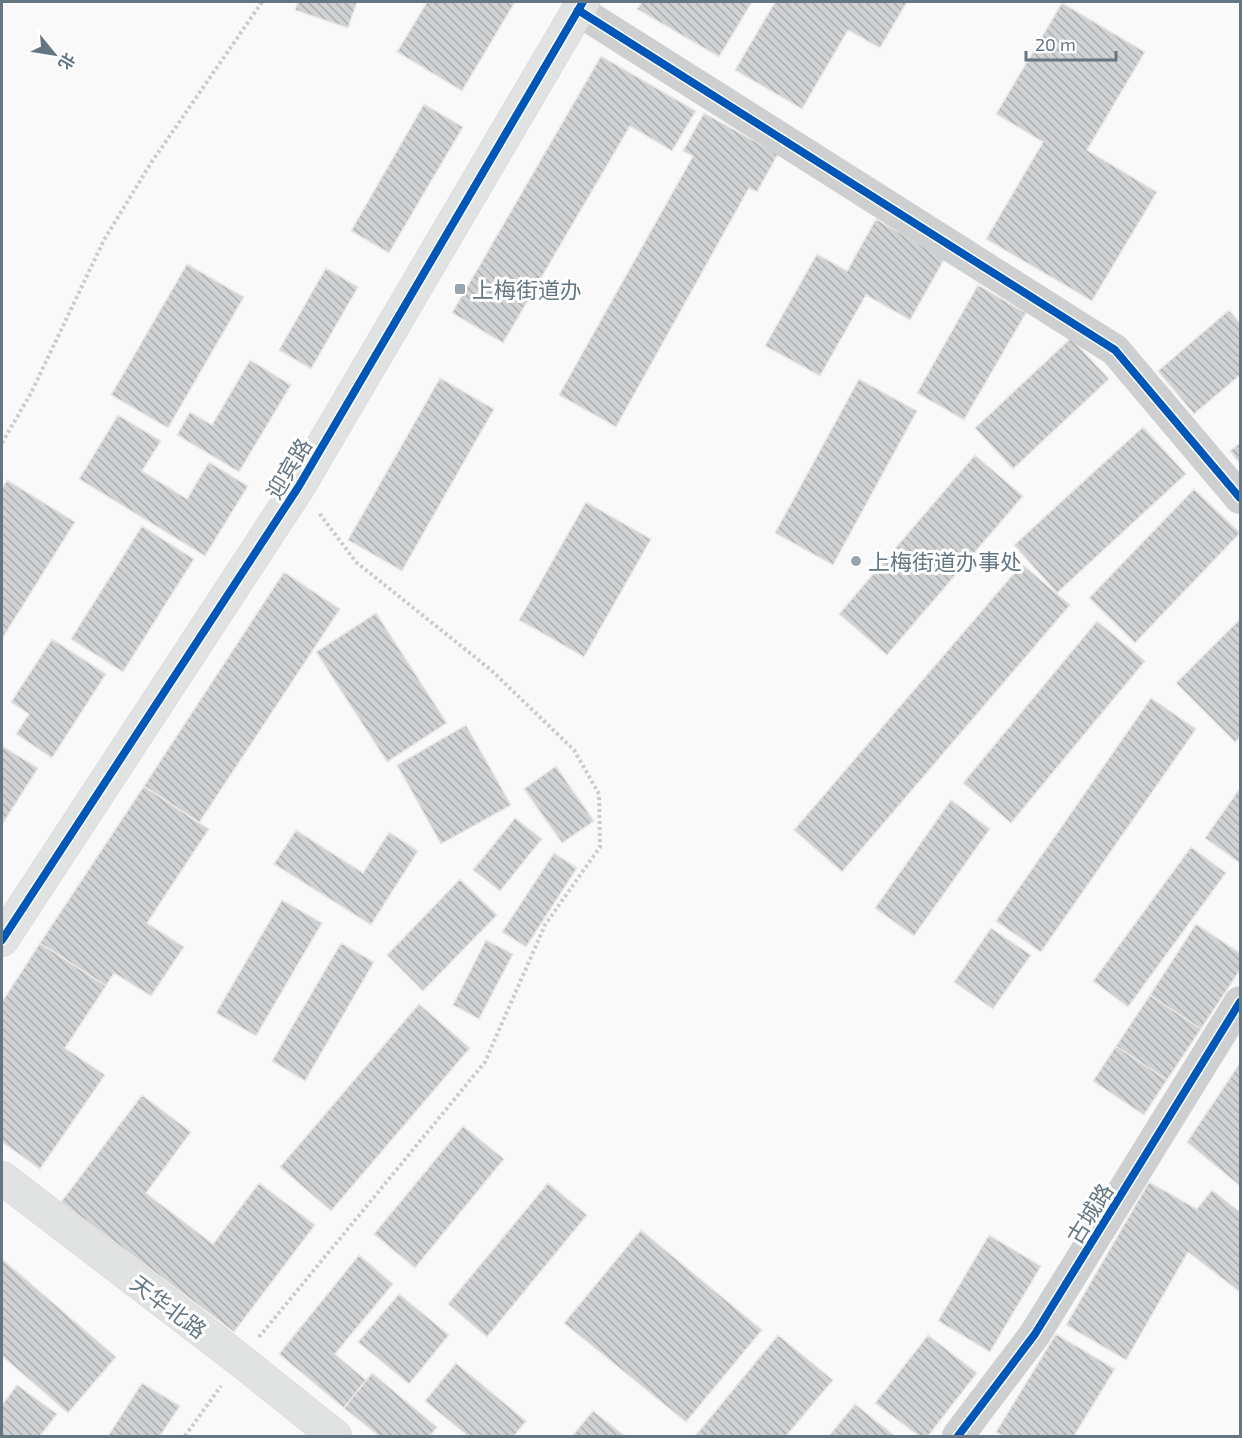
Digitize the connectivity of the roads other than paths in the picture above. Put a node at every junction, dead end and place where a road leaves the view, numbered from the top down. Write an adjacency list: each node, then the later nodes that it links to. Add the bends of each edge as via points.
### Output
1 (581, 6): 2 (street, via 1115,350); 3 (street, 迎宾路, via 299,486)
2 (1240, 498)
3 (2, 940)
4 (1240, 1002): 7 (street, 古城路, via 1035,1335)
5 (2, 1178): 6 (street, 天华北路)
6 (335, 1437)
7 (958, 1437)

